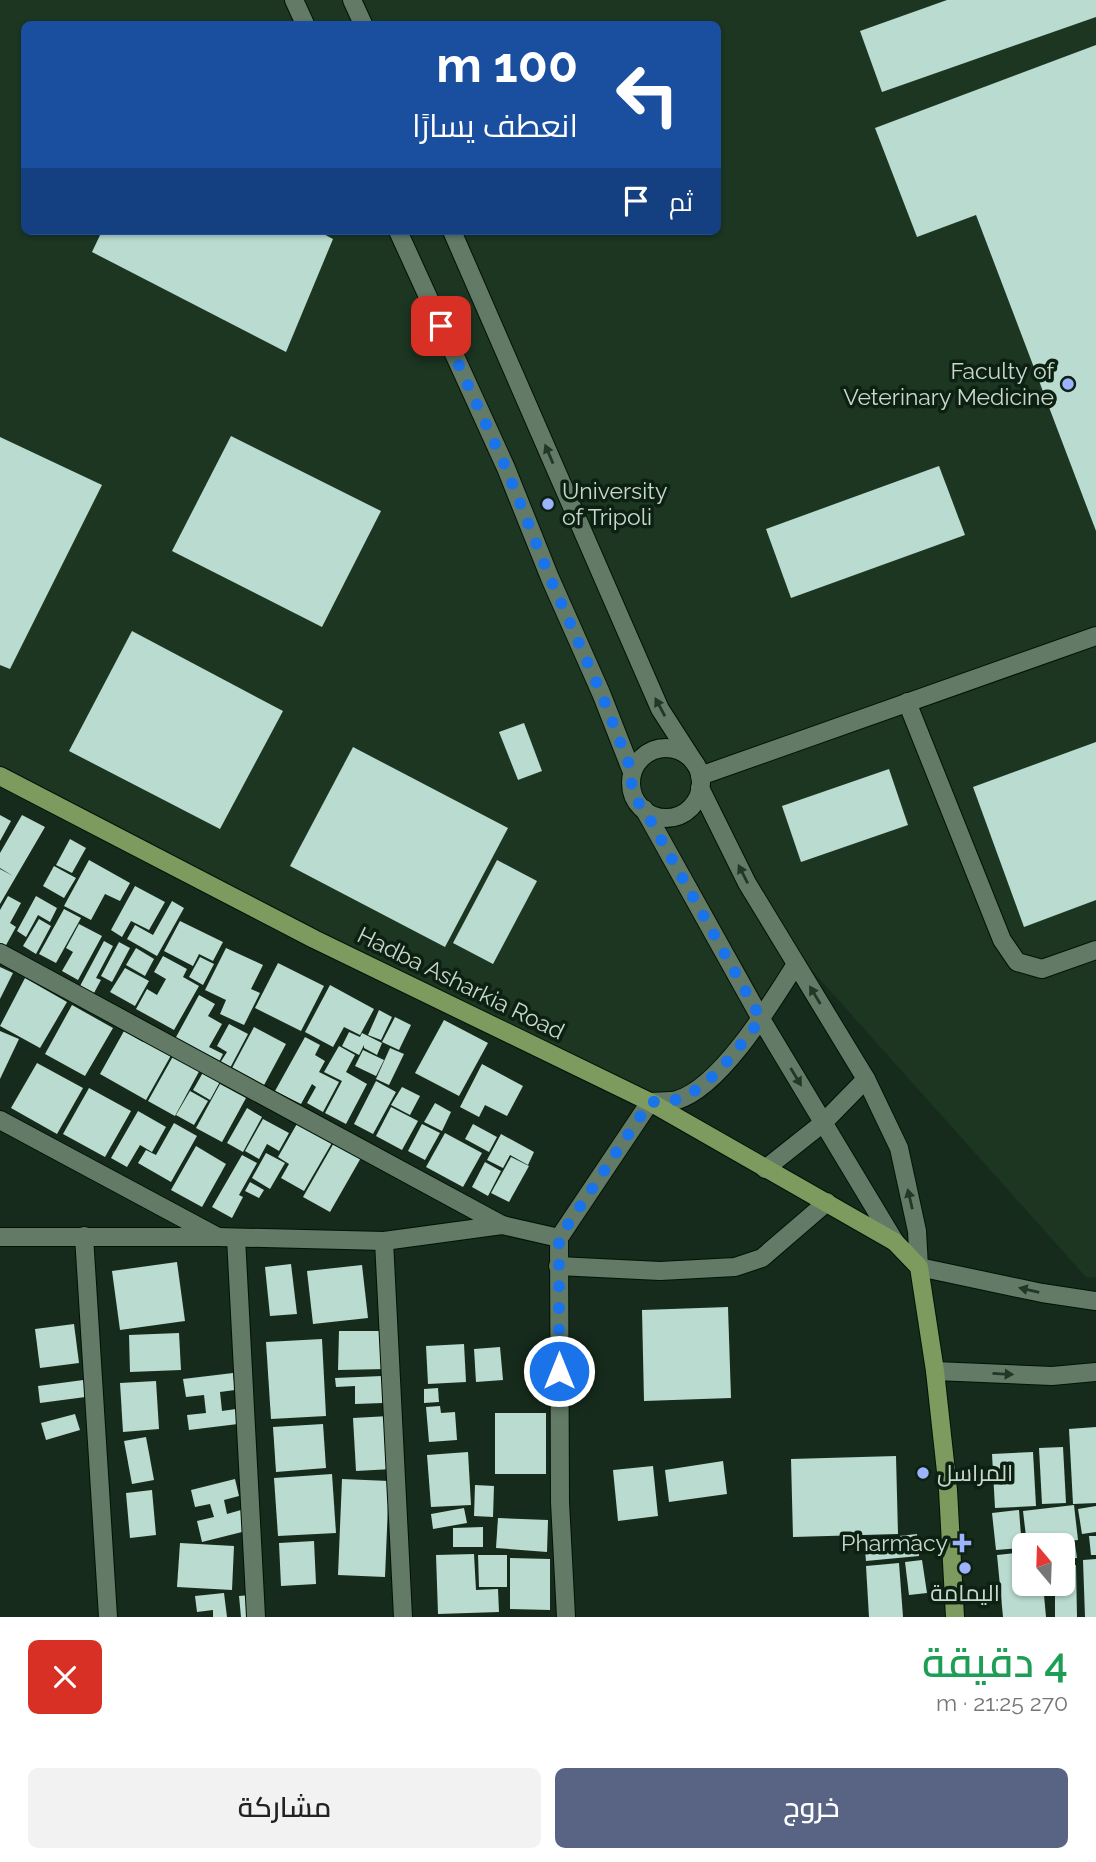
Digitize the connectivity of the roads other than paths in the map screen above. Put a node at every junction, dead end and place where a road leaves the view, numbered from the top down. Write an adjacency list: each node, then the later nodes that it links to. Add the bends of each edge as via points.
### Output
1 (294, 0): 3 (street)
2 (352, 0): 4 (street)
3 (304, 21)
4 (362, 21)
5 (400, 235): 9 (street, via 506,468)
6 (455, 235): 11 (street, one-way to 6, via 660,709)
7 (1096, 636): 8 (street)
8 (907, 702): 11 (street); 13 (street, via 1002,940 1017,962 1042,969)
9 (632, 772): 11 (street, via 646,754 668,748 679,750); 12 (street, via 632,793)
10 (0, 776): 18 (main road, Hadba Asharkia Road, via 314,939)
11 (699, 776): 12 (street, via 691,806 673,817 652,815); 15 (street, one-way to 11, via 747,883)
12 (644, 809): 16 (street)
13 (1096, 950)
14 (0, 953): 23 (street)
15 (796, 964): 16 (street); 17 (street, one-way to 15)
16 (761, 1019): 18 (street, via 706,1082 677,1100); 20 (street, one-way to 20)
17 (866, 1079): 20 (street); 31 (street, one-way to 17, via 917,1231 899,1148)
18 (650, 1102): 21 (main road, Hadba Asharkia Road); 27 (street)
19 (0, 1120): 26 (street)
20 (823, 1123): 21 (street); 29 (street)
21 (765, 1169): 22 (main road, Hadba Asharkia Road)
22 (827, 1202): 29 (main road, Hadba Asharkia Road); 30 (street, via 762,1258 736,1267 660,1271)
23 (502, 1225): 27 (street); 28 (street)
24 (84, 1236): 25 (street); 26 (street); 35 (street)
25 (0, 1237)
26 (227, 1237): 28 (street); 36 (street)
27 (559, 1238): 30 (street)
28 (384, 1241): 37 (street)
29 (895, 1242): 31 (main road, Hadba Asharkia Road)
30 (558, 1266): 38 (street)
31 (919, 1267): 32 (street, one-way to 31); 33 (main road)
32 (1096, 1301)
33 (935, 1371): 34 (street, one-way to 34, via 1052,1376); 39 (main road)
34 (1096, 1372)
35 (108, 1617)
36 (256, 1617)
37 (403, 1617)
38 (566, 1617)
39 (955, 1617)

